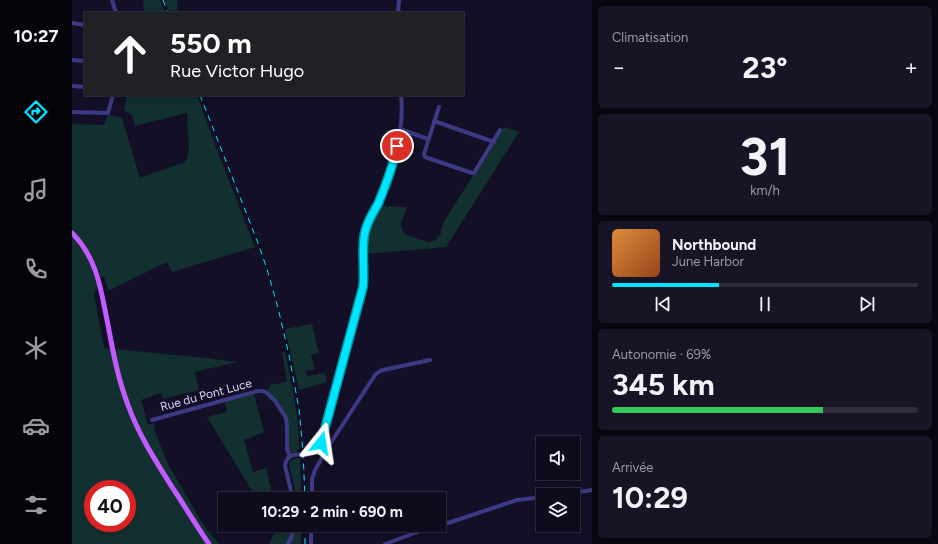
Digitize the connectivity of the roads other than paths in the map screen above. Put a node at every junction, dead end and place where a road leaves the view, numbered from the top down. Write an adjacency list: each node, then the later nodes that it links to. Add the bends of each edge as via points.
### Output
1 (112, 0): 3 (street)
2 (399, 0): 4 (street)
3 (116, 12)
4 (398, 12)
5 (72, 23): 6 (street)
6 (84, 25)
7 (72, 60): 8 (street)
8 (84, 61)
9 (72, 86): 10 (street)
10 (84, 87)
11 (114, 96): 14 (street, via 108,113)
12 (401, 96): 16 (street)
13 (439, 107): 15 (street)
14 (72, 112)
15 (434, 122): 18 (street); 19 (street)
16 (400, 129): 18 (street); 23 (street, via 395,157 364,235 363,287 322,440)
17 (500, 130): 19 (street)
18 (428, 139): 19 (street, via 425,157 473,173)
19 (494, 142)
20 (72, 233): 33 (main road, via 88,252 96,270 116,367 134,421 156,462)
21 (430, 360): 25 (street, via 383,370 376,374)
22 (152, 420): 24 (street, Rue du Pont Luce, via 263,391 273,399 285,416)
23 (316, 451): 24 (street); 25 (street)
24 (290, 456): 27 (street, via 286,466)
25 (323, 457): 28 (street, via 315,470)
26 (592, 490): 29 (street)
27 (292, 492)
28 (312, 492)
29 (580, 492)
30 (536, 498): 36 (street, via 515,501)
31 (293, 532): 34 (street)
32 (311, 532): 35 (street)
33 (209, 544)
34 (288, 544)
35 (311, 544)
36 (385, 544)

